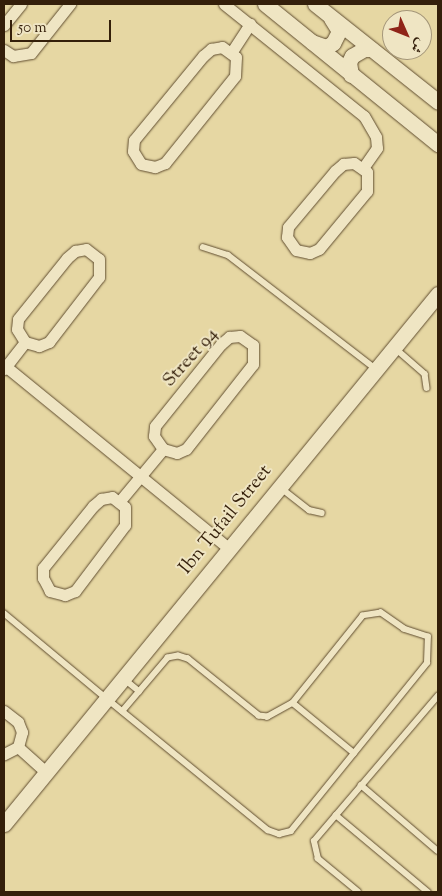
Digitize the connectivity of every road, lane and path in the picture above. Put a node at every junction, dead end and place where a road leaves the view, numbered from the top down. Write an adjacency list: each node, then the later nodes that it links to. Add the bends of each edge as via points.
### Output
1 (21, 4): 8 (street)
2 (70, 4): 11 (street, via 31,53 14,56)
3 (224, 4): 7 (street)
4 (264, 4): 9 (street)
5 (315, 4): 6 (street)
6 (330, 16): 9 (street, via 339,31 333,43 326,47); 10 (street)
7 (250, 24): 12 (street); 16 (street, via 370,124 377,148)
8 (4, 25)
9 (308, 40): 13 (street)
10 (371, 49): 13 (street, via 352,56 349,62); 14 (street)
11 (4, 50)
12 (231, 53): 12 (street, via 222,47 211,49 140,133 133,145 135,157 141,164 155,167 165,163 235,76 237,61)
13 (351, 75): 15 (street)
14 (438, 102)
15 (438, 144)
16 (363, 168): 16 (street, via 354,163 343,164 288,226 287,237 296,250 310,253 319,249 366,191 369,176)
17 (204, 247): 22 (lane, via 228,255)
18 (438, 294): 20 (street, Ibn Tufail Street)
19 (25, 342): 19 (street, via 39,346 49,342 99,277 101,263 95,254 86,249 75,251 18,319 17,329); 21 (street)
20 (394, 347): 22 (street, Ibn Tufail Street); 23 (lane, via 425,374)
21 (4, 367): 25 (street)
22 (376, 369): 26 (street, Ibn Tufail Street)
23 (427, 388)
24 (163, 449): 24 (street, Street 94, via 177,453 186,449 253,364 255,350 249,341 236,336 221,344 155,426 154,436); 25 (street)
25 (140, 476): 27 (street); 29 (street)
26 (279, 486): 28 (lane, via 308,510); 29 (street, Ibn Tufail Street)
27 (119, 502): 27 (street, via 112,498 101,499 43,568 43,578 50,591 65,595 75,591 124,526 127,511)
28 (322, 513)
29 (228, 548): 31 (street, Ibn Tufail Street)
30 (4, 614): 34 (lane)
31 (123, 678): 32 (lane); 34 (street, Ibn Tufail Street)
32 (139, 691): 35 (lane, via 162,663 178,656 188,659 259,716 279,713); 37 (lane)
33 (438, 696): 42 (lane)
34 (106, 698): 37 (lane); 41 (street, Ibn Tufail Street)
35 (293, 703): 39 (lane); 39 (lane, via 363,616 381,613 404,629 428,637 427,663)
36 (4, 711): 38 (street, via 20,727)
37 (123, 711): 39 (lane, via 268,830 279,834 291,831)
38 (18, 746): 40 (street); 41 (street)
39 (354, 753)
40 (4, 754)
41 (46, 772): 44 (street, Ibn Tufail Street)
42 (361, 785): 43 (lane); 45 (lane)
43 (336, 815): 46 (lane, via 314,841 315,853); 47 (lane)
44 (4, 824)
45 (438, 851)
46 (358, 892)
47 (428, 892)

